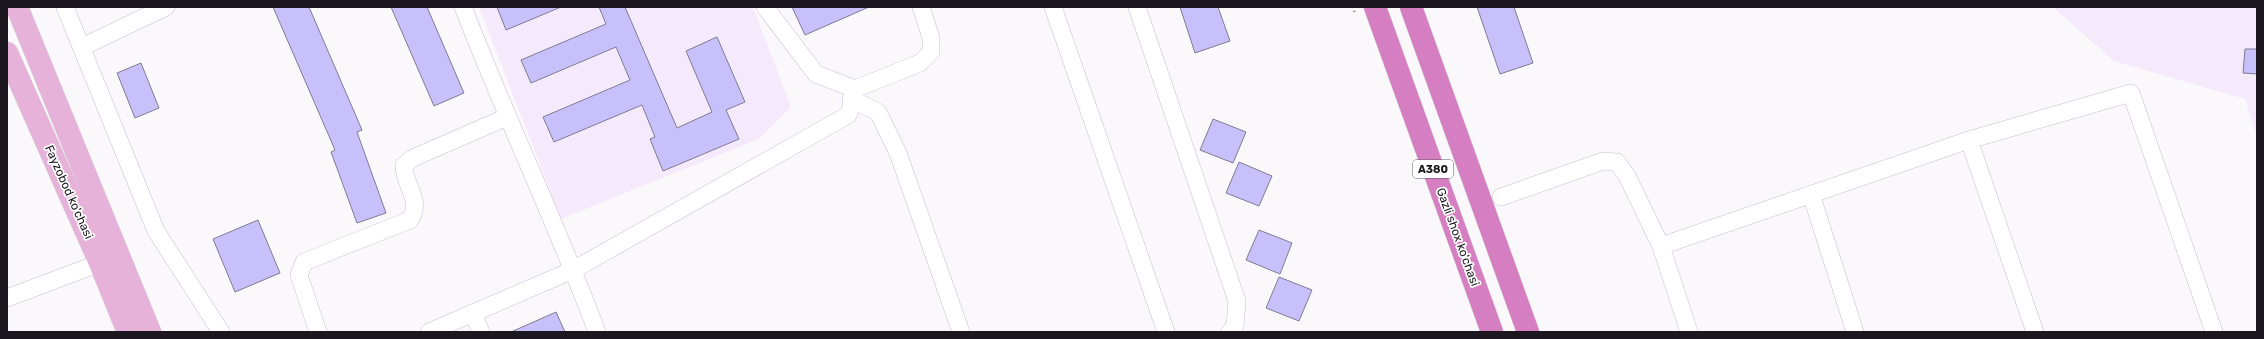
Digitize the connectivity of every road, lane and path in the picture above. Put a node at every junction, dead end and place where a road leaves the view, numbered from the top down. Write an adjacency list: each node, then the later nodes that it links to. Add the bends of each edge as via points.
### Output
1 (17, 7): 24 (main road)
2 (65, 7): 11 (street)
3 (166, 7): 11 (street)
4 (463, 7): 14 (street)
5 (765, 7): 13 (street, via 816,74)
6 (921, 7): 13 (street, via 931,38 931,52 920,63)
7 (1053, 7): 31 (street)
8 (1137, 7): 32 (street, via 1237,301 1235,326)
9 (1375, 7): 33 (highway, Gazli shox ko'chasi / A380)
10 (1411, 7): 34 (highway, A380)
11 (82, 47): 25 (street, via 156,231)
12 (7, 53): 19 (main road, Fayzobod ko'chasi)
13 (853, 94): 20 (street, via 852,109 848,115); 30 (street, via 878,112 898,153)
14 (506, 117): 20 (street); 26 (street, via 413,158 404,165 404,176 415,202 415,211 410,220 304,262 299,274)
15 (1970, 140): 16 (street); 37 (street); 38 (street, via 2131,93)
16 (1811, 194): 18 (street); 36 (street)
17 (1501, 197): 18 (street, via 1603,161 1617,162 1628,176)
18 (1661, 246): 35 (street)
19 (100, 264): 21 (street); 23 (main road, Fayzobod ko'chasi)
20 (574, 270): 22 (street); 29 (street)
21 (7, 298)
22 (473, 313): 27 (street); 28 (street)
23 (128, 332)
24 (150, 332)
25 (221, 332)
26 (318, 332)
27 (429, 332)
28 (481, 332)
29 (597, 332)
30 (961, 332)
31 (1166, 332)
32 (1230, 332)
33 (1492, 332)
34 (1528, 332)
35 (1689, 332)
36 (1855, 332)
37 (2035, 332)
38 (2214, 332)

